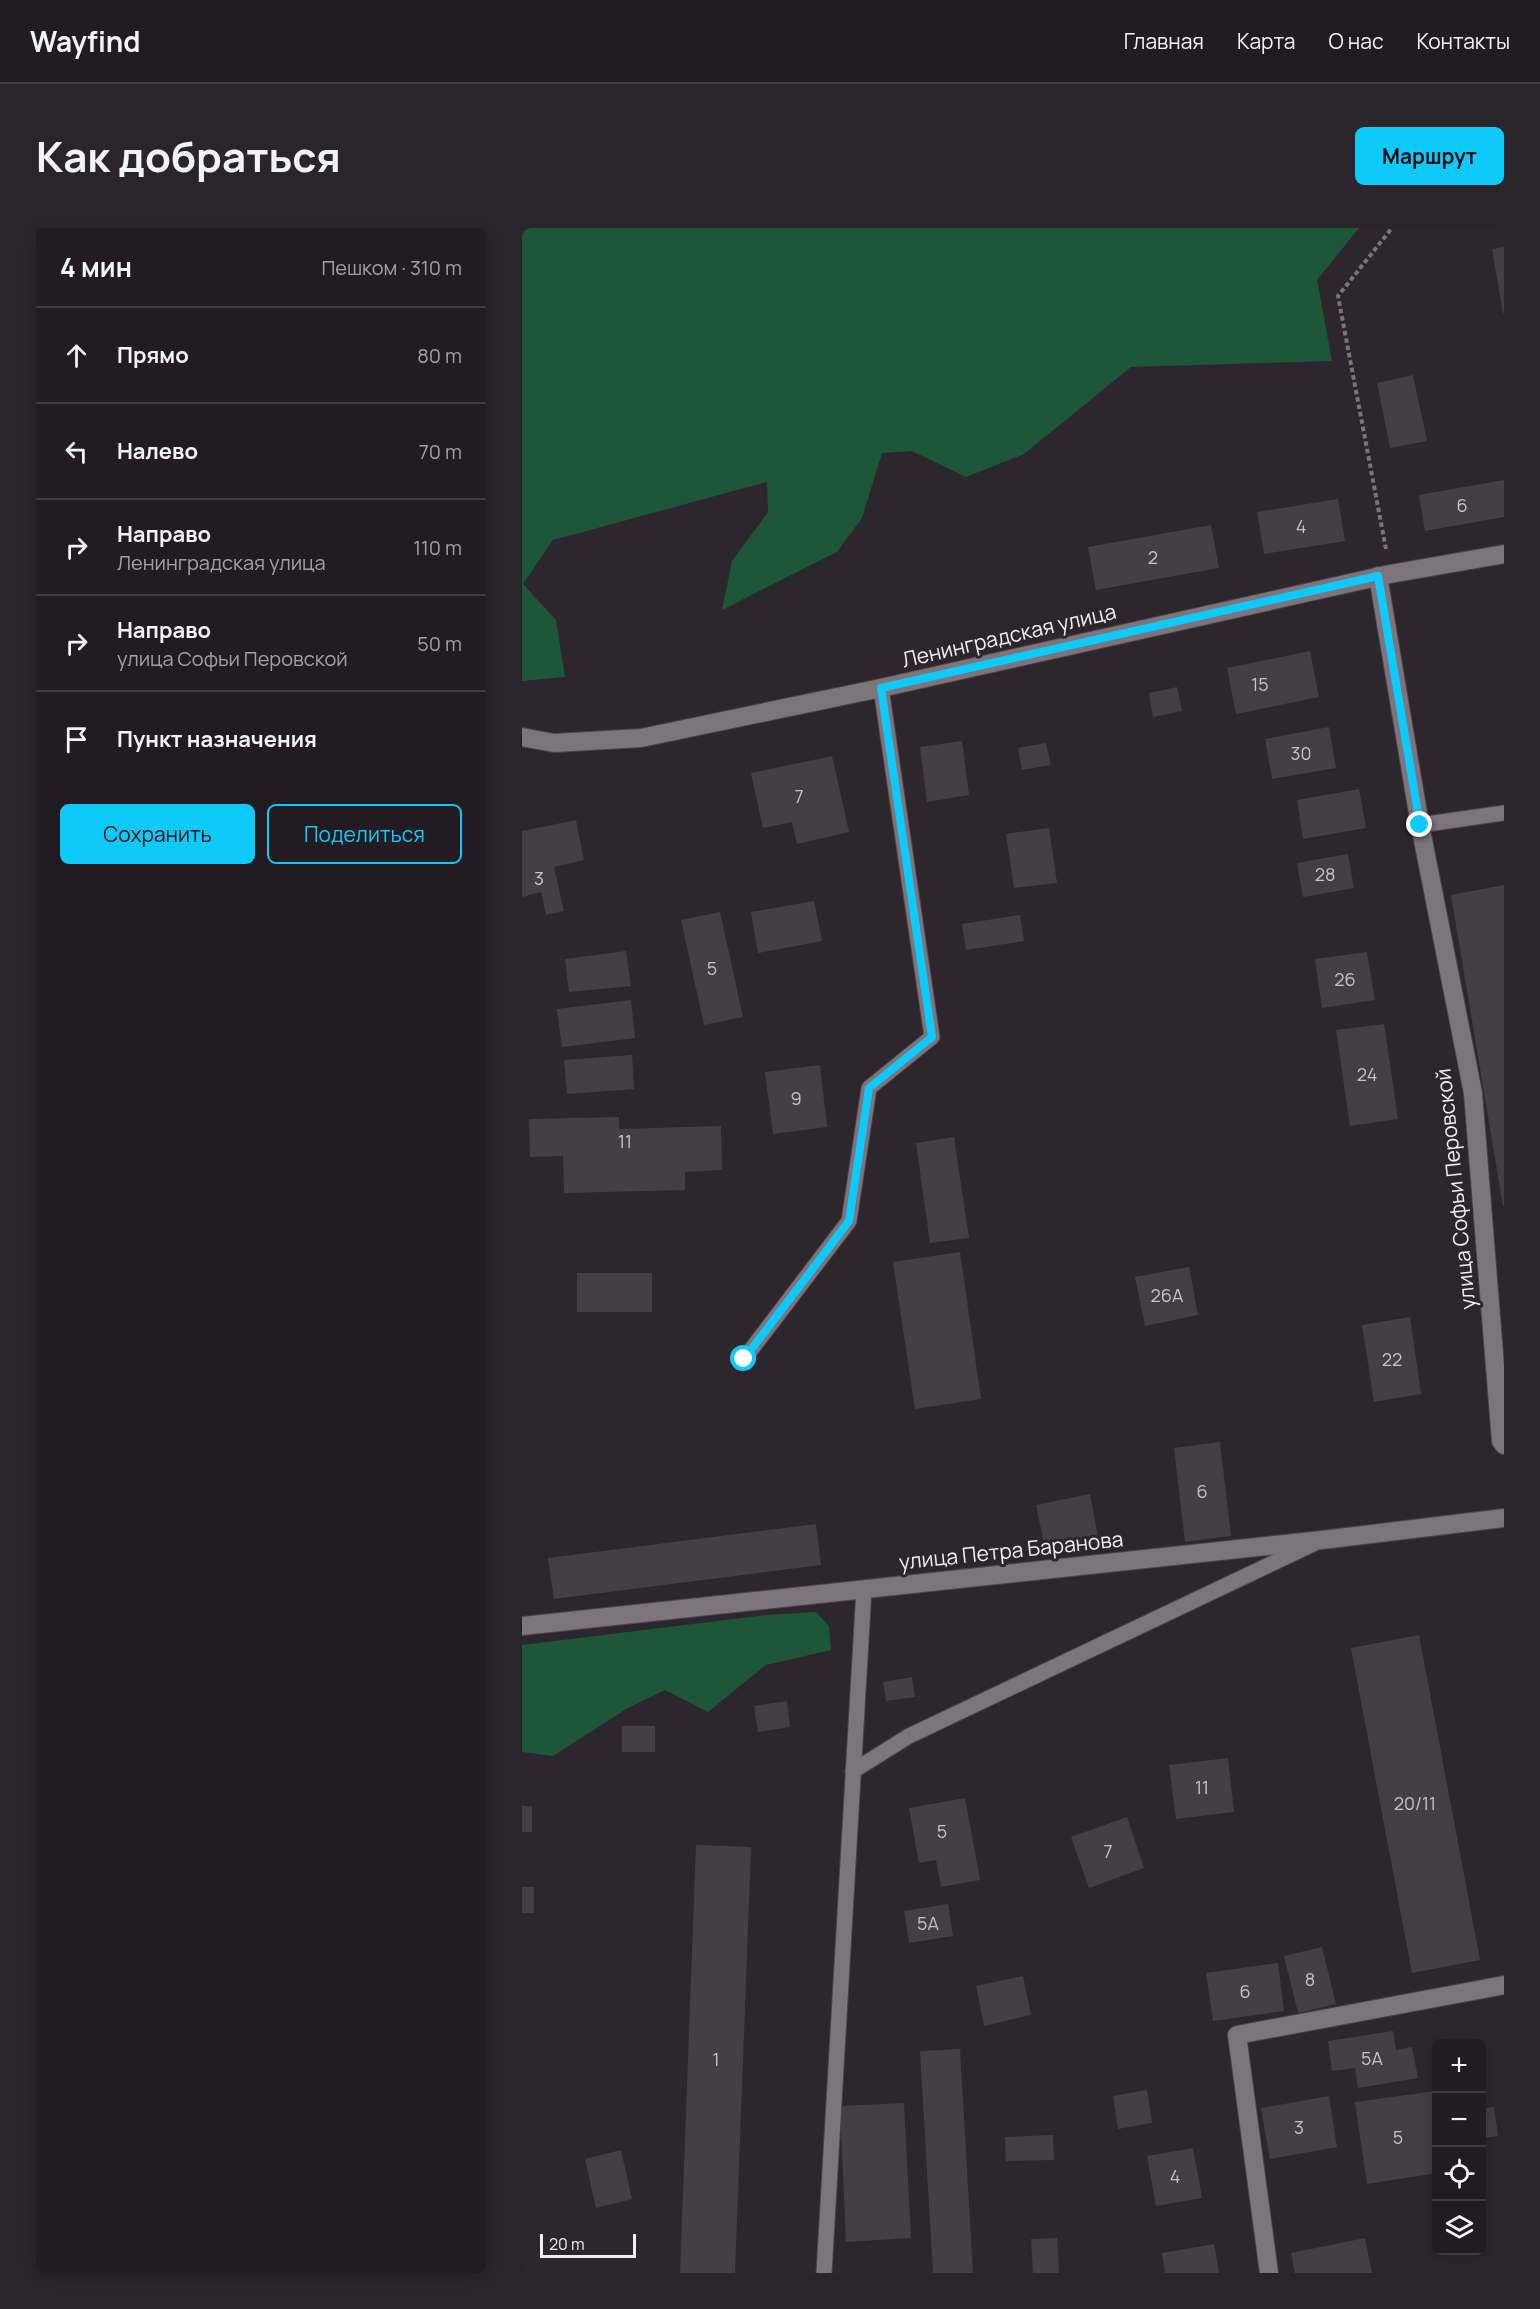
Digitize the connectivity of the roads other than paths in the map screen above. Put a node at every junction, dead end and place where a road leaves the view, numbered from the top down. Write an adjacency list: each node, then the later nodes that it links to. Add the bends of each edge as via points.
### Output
1 (1504, 554): 2 (street, Ленинградская улица)
2 (1384, 575): 3 (street, Ленинградская улица); 6 (street, улица Софьи Перовской)
3 (881, 688): 4 (street, Ленинградская улица, via 641,738 554,743); 7 (lane, via 932,1037 869,1088 849,1221)
4 (522, 737)
5 (1504, 813): 6 (lane)
6 (1420, 825): 8 (street, улица Софьи Перовской, via 1473,1093)
7 (744, 1359)
8 (1504, 1445)
9 (1504, 1518): 10 (street, улица Петра Баранова)
10 (1322, 1540): 11 (street, улица Петра Баранова); 13 (lane, via 909,1736)
11 (864, 1589): 12 (street, улица Петра Баранова); 13 (lane)
12 (522, 1626)
13 (853, 1771): 15 (lane)
14 (1504, 1985): 16 (street, via 1237,2035)
15 (824, 2273)
16 (1269, 2273)

